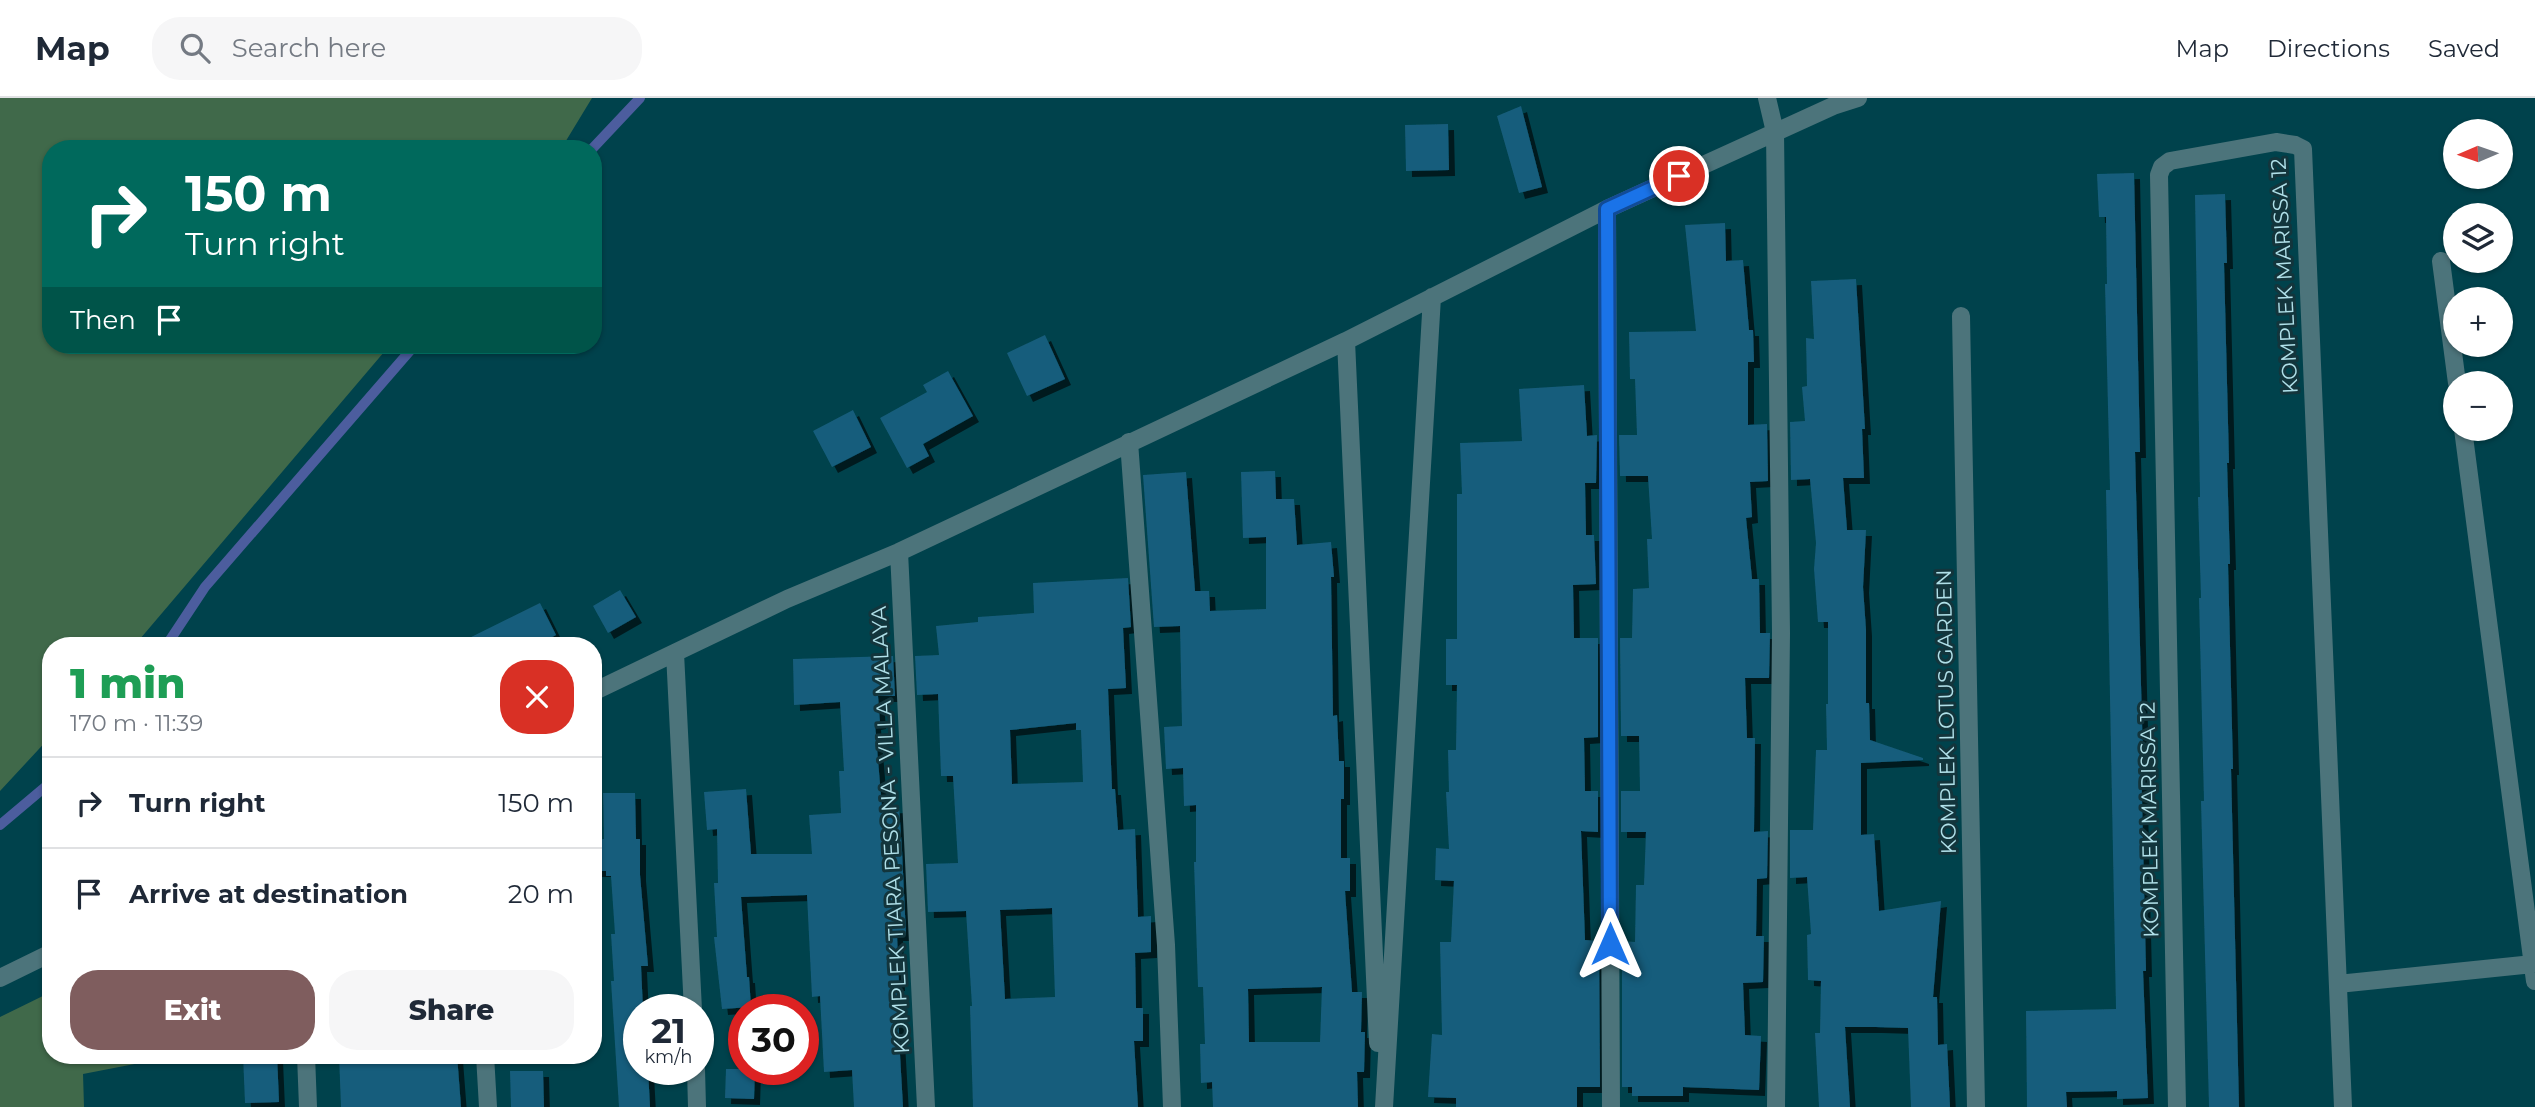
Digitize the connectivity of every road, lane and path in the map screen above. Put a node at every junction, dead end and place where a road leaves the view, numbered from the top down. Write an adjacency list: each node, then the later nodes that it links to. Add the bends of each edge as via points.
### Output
1 (1767, 98): 3 (street)
2 (1858, 98): 3 (street)
3 (1775, 132): 4 (street); 30 (street, via 1781,633)
4 (1607, 209): 6 (street); 29 (street)
5 (2441, 261): 9 (street)
6 (1432, 297): 8 (street); 28 (street)
7 (1961, 316): 31 (street, KOMPLEK LOTUS GARDEN)
8 (1346, 341): 11 (street); 28 (street)
9 (2455, 371)
10 (2465, 441): 16 (street)
11 (1129, 442): 12 (street); 27 (street, via 1167,945)
12 (899, 552): 13 (street, via 788,598); 26 (street, KOMPLEK TIARA PESONA - VILLA MALAYA)
13 (675, 653): 14 (street); 19 (street)
14 (602, 688)
15 (42, 957): 17 (street)
16 (2534, 972): 18 (street)
17 (0, 978)
18 (2338, 984): 32 (street, KOMPLEK MARISSA 12, via 2303,149 2276,142 2170,161 2159,175); 33 (street, KOMPLEK MARISSA 12)
19 (692, 994)
20 (306, 1064): 23 (street)
21 (486, 1064): 24 (street)
22 (696, 1085): 25 (street)
23 (308, 1107)
24 (488, 1107)
25 (697, 1107)
26 (926, 1107)
27 (1172, 1107)
28 (1382, 1107)
29 (1611, 1107)
30 (1776, 1107)
31 (1976, 1107)
32 (2177, 1107)
33 (2343, 1107)

